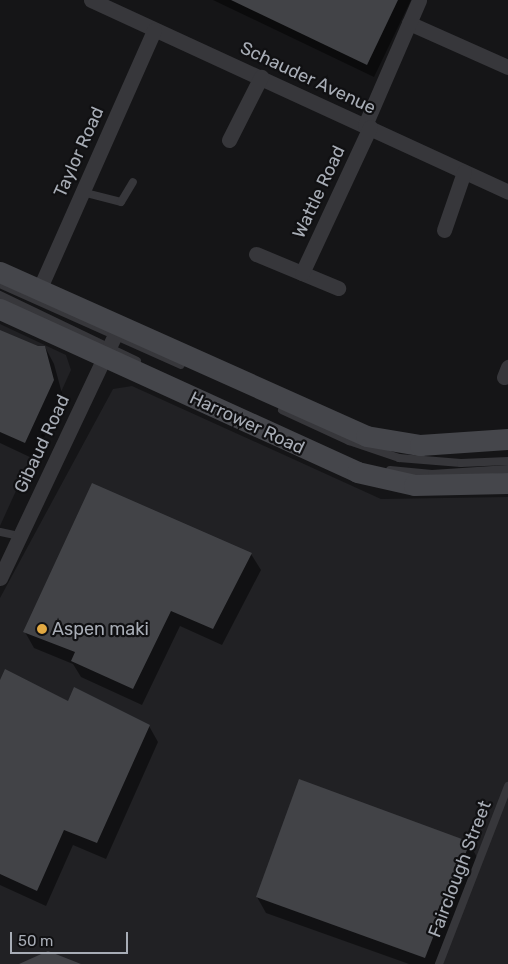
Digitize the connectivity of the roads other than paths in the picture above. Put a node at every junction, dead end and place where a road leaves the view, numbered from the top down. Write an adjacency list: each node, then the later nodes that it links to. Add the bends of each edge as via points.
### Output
1 (91, 0): 4 (street, Schauder Avenue)
2 (419, 0): 3 (street, Wattle Road)
3 (409, 23): 5 (street); 7 (street, Wattle Road)
4 (154, 30): 6 (street, Schauder Avenue); 11 (street, Taylor Road)
5 (508, 67)
6 (261, 78): 7 (street, Schauder Avenue); 8 (street)
7 (367, 126): 9 (street, Schauder Avenue); 16 (street, Wattle Road)
8 (229, 140)
9 (464, 172): 12 (street, Schauder Avenue); 13 (street)
10 (133, 182): 11 (lane, via 121,202)
11 (82, 192): 19 (street, Taylor Road)
12 (508, 192)
13 (444, 230)
14 (256, 254): 16 (street)
15 (0, 272): 19 (main road, Harrower Road)
16 (302, 273): 18 (street)
17 (0, 284): 22 (lane)
18 (338, 288)
19 (39, 290): 22 (main road, Harrower Road)
20 (0, 295): 22 (lane)
21 (0, 309): 22 (main road, Harrower Road)
22 (111, 341): 23 (lane); 25 (main road, Harrower Road, via 366,436 420,444); 27 (lane, via 163,374); 30 (main road, Harrower Road, via 364,474 414,484); 32 (street, Gibaud Road)
23 (186, 367)
24 (272, 405): 26 (lane, via 349,442 399,458 460,463)
25 (508, 439)
26 (508, 460)
27 (358, 462)
28 (367, 464): 29 (lane, via 432,474)
29 (508, 469)
30 (508, 482)
31 (0, 532): 32 (lane)
32 (19, 536): 33 (street, Gibaud Road)
33 (0, 578)
34 (508, 786): 35 (lane, Fairclough Street)
35 (439, 964)

